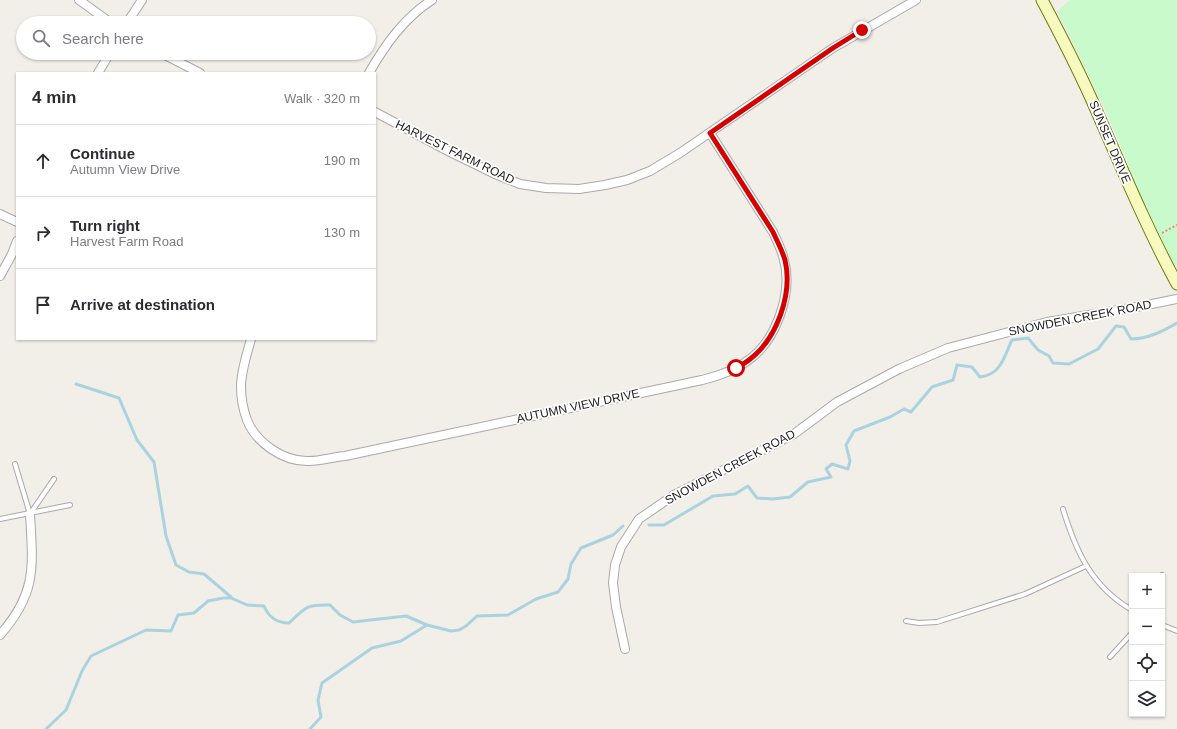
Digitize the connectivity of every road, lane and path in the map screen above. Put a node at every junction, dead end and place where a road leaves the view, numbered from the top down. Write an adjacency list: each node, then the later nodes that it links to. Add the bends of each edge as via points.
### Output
1 (79, 0): 6 (street)
2 (142, 0): 7 (street)
3 (432, 0): 12 (street, via 394,34)
4 (916, 0): 14 (street, HARVEST FARM ROAD, via 833,48)
5 (1042, 0): 18 (street, SUNSET DRIVE, via 1090,96)
6 (101, 16)
7 (132, 16)
8 (106, 60): 10 (street)
9 (175, 60): 11 (street)
10 (99, 72)
11 (198, 72)
12 (369, 72)
13 (376, 113): 14 (street, HARVEST FARM ROAD, via 495,174 520,184 546,188 579,189 627,180 650,171)
14 (710, 133): 23 (street, AUTUMN VIEW DRIVE, via 773,232 781,248 786,273 784,301 770,335 749,360 721,375 345,456 298,461 270,449 257,436 247,420 242,403 241,385)
15 (0, 214): 16 (street)
16 (16, 222)
17 (1177, 225): 18 (path)
18 (1153, 238): 21 (street, SUNSET DRIVE)
19 (16, 244): 20 (street)
20 (0, 276)
21 (1177, 284)
22 (1177, 299): 37 (street, SNOWDEN CREEK ROAD, via 1047,322 948,348 899,369 837,402 794,434 674,495 639,519 621,547 615,565 616,607)
23 (251, 340)
24 (15, 464): 28 (lane)
25 (54, 478): 28 (lane)
26 (70, 505): 28 (lane)
27 (1063, 509): 30 (lane, via 1075,545)
28 (30, 514): 29 (lane); 35 (street, via 33,558 29,584 21,607)
29 (0, 519)
30 (1086, 566): 31 (lane, via 1099,583 1121,604); 32 (lane, via 1025,594 937,622)
31 (1130, 609)
32 (906, 621)
33 (1165, 626): 34 (lane)
34 (1177, 631)
35 (0, 635)
36 (1129, 636): 38 (lane)
37 (625, 649)
38 (1110, 657)

